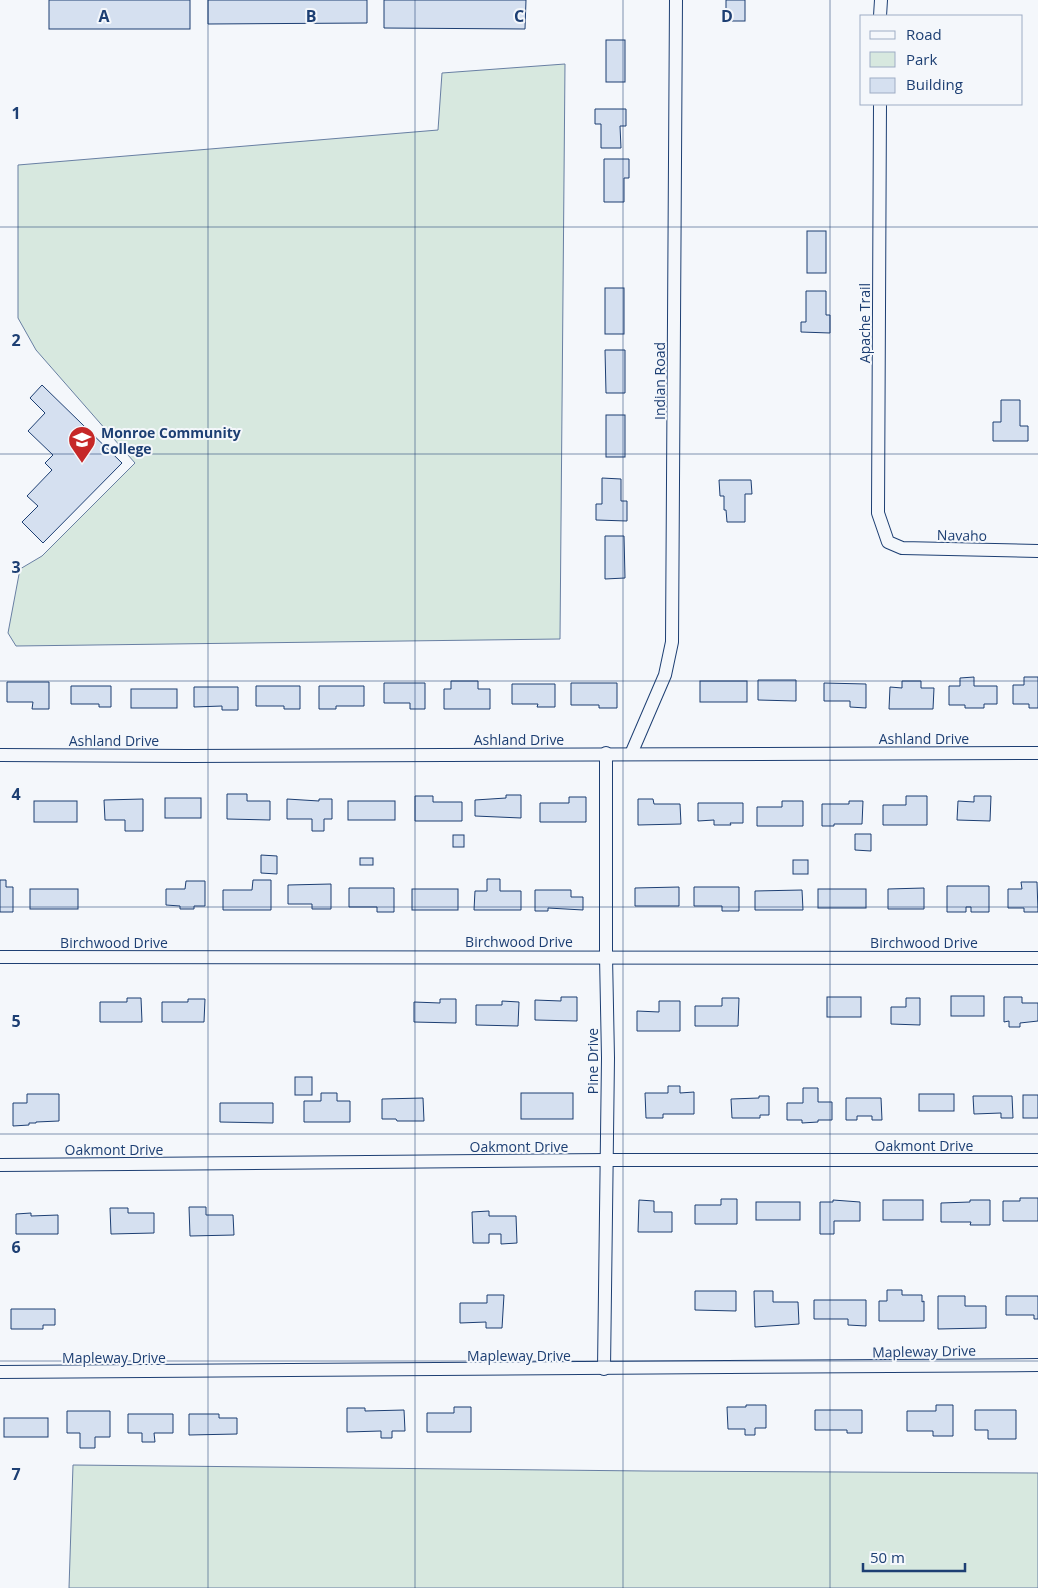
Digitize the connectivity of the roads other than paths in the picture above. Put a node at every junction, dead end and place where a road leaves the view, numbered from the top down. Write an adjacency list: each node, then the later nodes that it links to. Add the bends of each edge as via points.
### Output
1 (676, 0): 9 (street, Indian Road, via 672,642 665,675)
2 (880, 0): 3 (street)
3 (880, 15)
4 (880, 105): 5 (street, Apache Trail, via 878,513)
5 (888, 542): 6 (street, Navaho, via 902,548)
6 (1038, 551)
7 (606, 753): 9 (street, Ashland Drive); 10 (street, Ashland Drive); 11 (street, Pine Drive)
8 (1038, 753): 9 (street, Ashland Drive)
9 (631, 754)
10 (0, 755)
11 (606, 956): 12 (street, Birchwood Drive); 13 (street, Birchwood Drive); 14 (street, Pine Drive)
12 (0, 957)
13 (1038, 958)
14 (606, 1160): 15 (street, Oakmont Drive); 16 (street, Oakmont Drive); 18 (street, Pine Drive)
15 (1038, 1160)
16 (0, 1165)
17 (1038, 1365): 18 (street, Mapleway Drive)
18 (604, 1369): 19 (street, Mapleway Drive)
19 (0, 1372)

